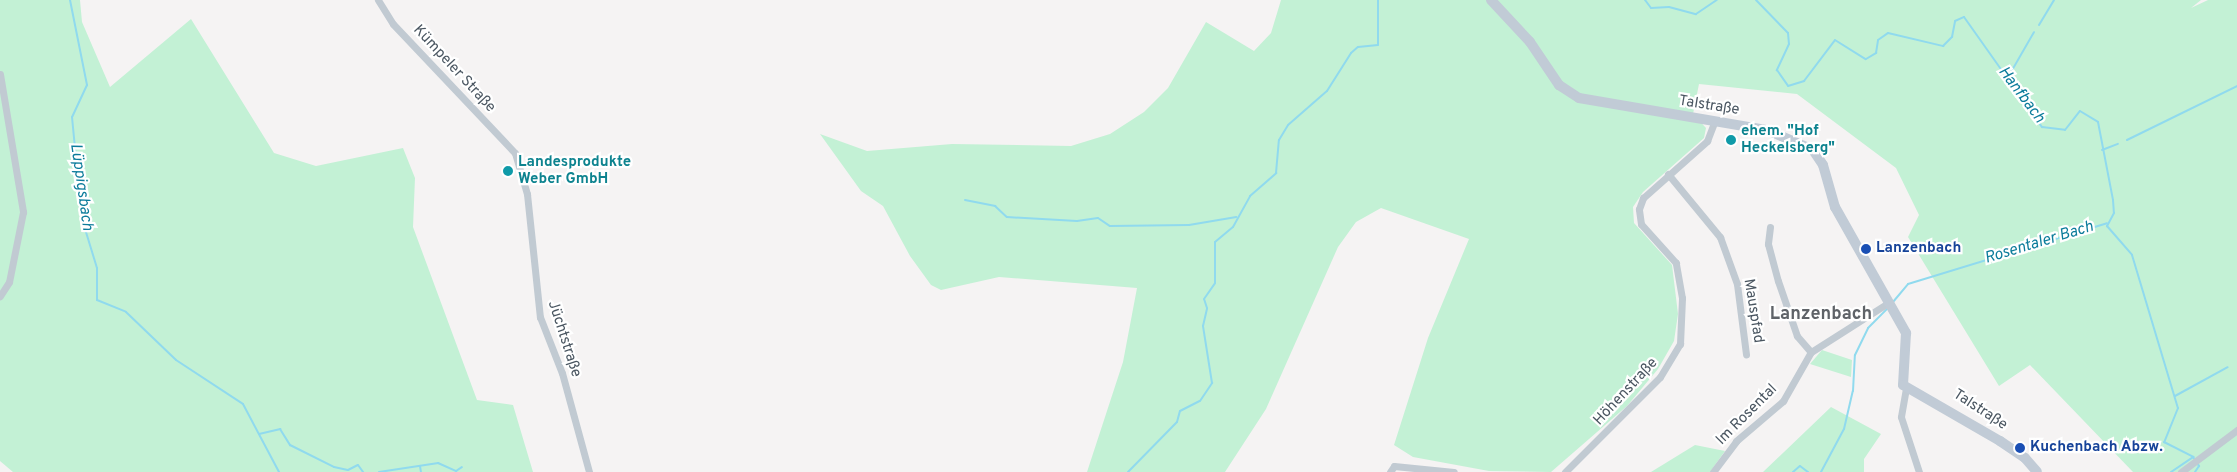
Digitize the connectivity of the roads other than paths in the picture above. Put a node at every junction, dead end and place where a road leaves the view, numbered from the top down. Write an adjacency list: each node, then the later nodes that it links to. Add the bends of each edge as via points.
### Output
1 (378, 0): 5 (street, Kümpeler Straße, via 393,24)
2 (1491, 0): 4 (main road, Talstraße, via 1530,42 1559,85 1579,98)
3 (0, 74): 8 (street, via 23,212 9,282)
4 (1714, 123): 6 (street, Höhenstraße, via 1707,141); 9 (main road, Talstraße, via 1782,135 1818,155 1835,207)
5 (515, 153): 14 (street, Jüchtstraße, via 527,194 540,317 562,373)
6 (1668, 174): 11 (street, Mauspfad, via 1720,237 1737,284); 17 (street, Höhenstraße, via 1643,198 1638,216 1676,263 1682,298 1680,344 1660,377)
7 (1770, 227): 10 (street, Mauspfad, via 1768,244 1778,281 1797,336)
8 (0, 296)
9 (1888, 302): 10 (street, Im Rosental); 12 (main road, Talstraße, via 1906,332 1900,375)
10 (1811, 352): 18 (street, Im Rosental, via 1784,401 1736,441)
11 (1746, 354)
12 (1906, 388): 19 (street, via 1901,417); 20 (main road, Talstraße, via 1951,409 2025,458)
13 (2237, 430): 21 (street)
14 (589, 472)
15 (1390, 472): 16 (street, via 1394,466)
16 (1454, 472)
17 (1565, 472)
18 (1713, 472)
19 (1919, 472)
20 (2037, 472)
21 (2180, 472)

